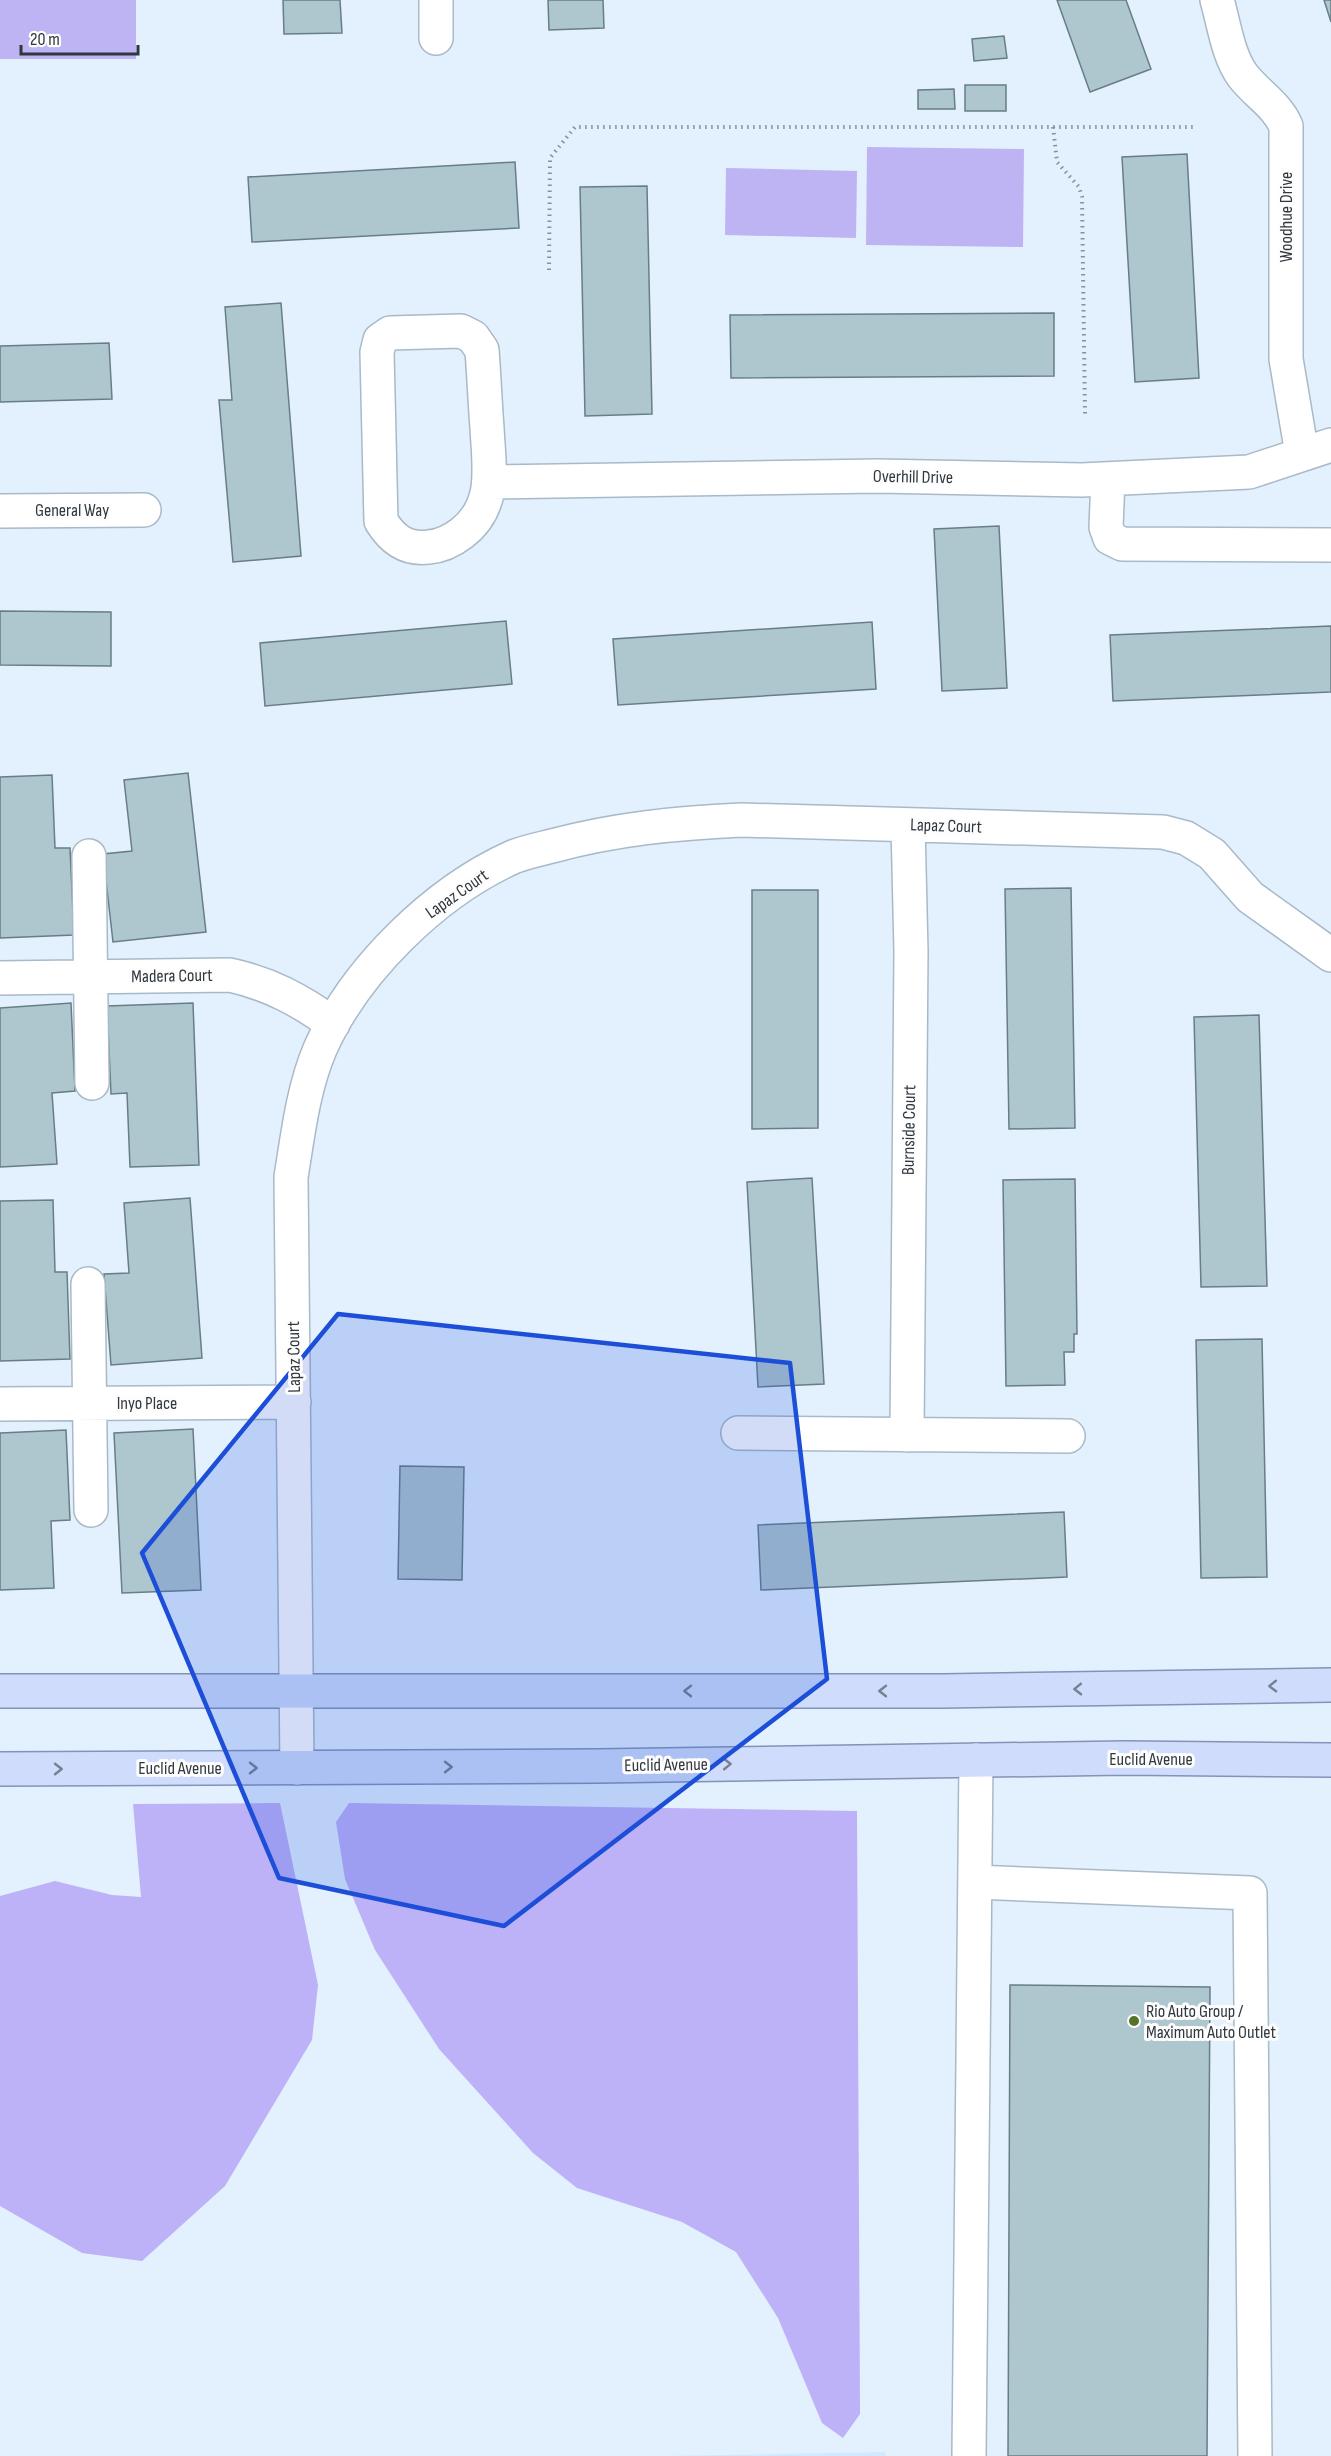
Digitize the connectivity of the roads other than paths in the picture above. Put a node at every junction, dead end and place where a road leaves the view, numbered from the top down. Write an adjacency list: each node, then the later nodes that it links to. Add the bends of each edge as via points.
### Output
1 (436, 0): 3 (street)
2 (1217, 0): 4 (street, Woodhue Drive, via 1242,75 1286,126 1286,359)
3 (436, 38)
4 (1317, 449): 5 (street, Overhill Drive, via 1249,472)
5 (1108, 478): 6 (street, Overhill Drive, via 878,476); 9 (street, via 1106,527 1110,538 1122,544)
6 (490, 482): 6 (street, via 482,350 473,337 461,331 390,333 380,340 377,352 381,521 390,536 405,545 429,547 453,540 473,524 484,507)
7 (144, 510): 8 (street, General Way)
8 (0, 511)
9 (1331, 544)
10 (908, 825): 12 (street, Lapaz Court, via 1163,832 1186,838 1212,854 1250,897); 15 (street, Lapaz Court, via 741,820 675,823 593,835 514,856 458,889 408,929 365,976); 22 (street, Burnside Court, via 911,952)
11 (89, 856): 14 (street)
12 (1331, 955)
13 (0, 978): 14 (street, Madera Court)
14 (90, 978): 15 (street, Madera Court, via 230,975 295,997); 16 (street)
15 (333, 1024): 18 (street, Lapaz Court, via 302,1107 291,1177)
16 (92, 1083)
17 (88, 1284): 19 (street)
18 (294, 1402): 19 (street, Inyo Place); 26 (street, Lapaz Court)
19 (90, 1403): 20 (street, Inyo Place); 24 (street)
20 (0, 1404)
21 (738, 1433): 22 (street)
22 (907, 1435): 23 (street)
23 (1068, 1436)
24 (91, 1510)
25 (1331, 1685): 26 (main road, one-way to 26, via 943,1691)
26 (296, 1690): 27 (main road); 30 (street, Lapaz Court)
27 (0, 1691)
28 (976, 1760): 29 (main road, Euclid Avenue); 30 (main road, Euclid Avenue, one-way to 28); 32 (street)
29 (1331, 1760)
30 (297, 1768): 31 (main road, Euclid Avenue, one-way to 30)
31 (0, 1769)
32 (975, 1882): 33 (street); 34 (street, via 1250,1893)
33 (969, 2456)
34 (1255, 2456)

